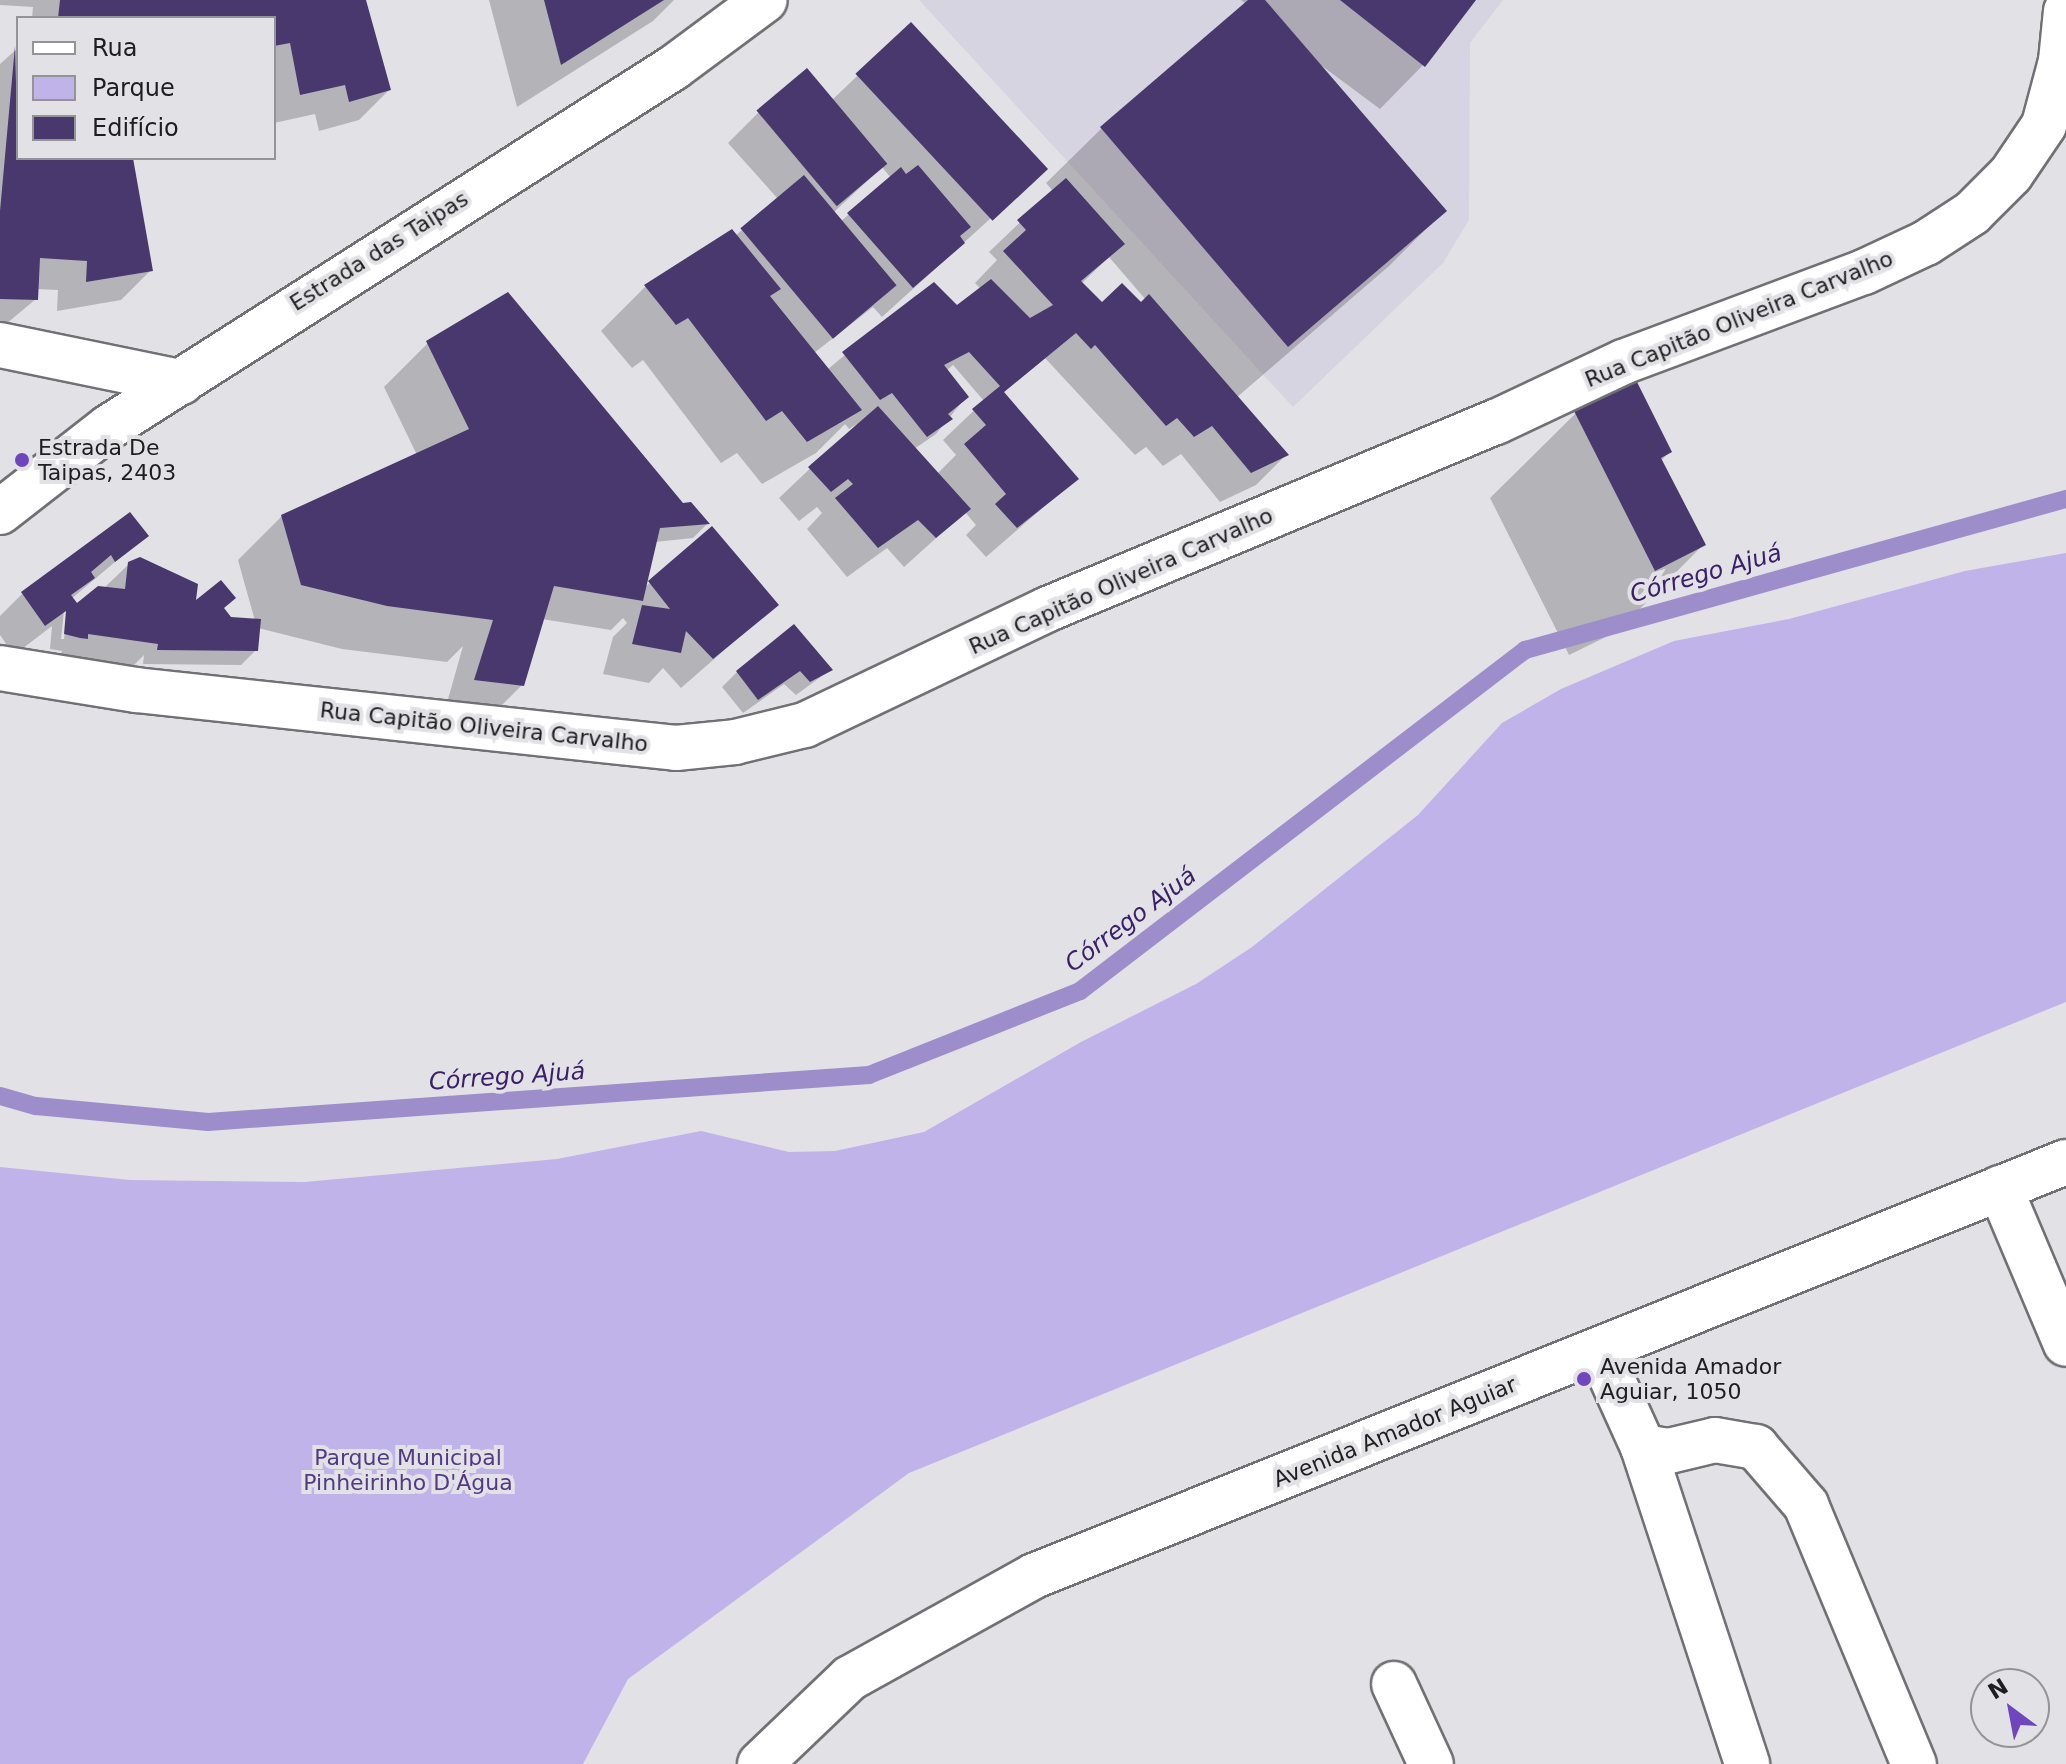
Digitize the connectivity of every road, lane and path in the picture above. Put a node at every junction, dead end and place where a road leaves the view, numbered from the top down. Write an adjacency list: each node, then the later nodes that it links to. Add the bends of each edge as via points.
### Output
1 (765, 0): 5 (street, Estrada das Taipas, via 673,68)
2 (2066, 0): 3 (street, Rua Capitão Oliveira Carvalho)
3 (2066, 9): 7 (street, Rua Capitão Oliveira Carvalho, via 2061,61 2044,125 2011,174 1982,203 1926,243 1864,272 1636,357 1496,422 1048,609 805,725 735,742 676,748 136,690)
4 (0, 345): 5 (street)
5 (181, 382): 6 (street, Estrada das Taipas, via 109,427)
6 (0, 512)
7 (0, 668)
8 (2066, 1162): 9 (street, Avenida Amador Aguiar)
9 (2000, 1188): 10 (street); 12 (street, Avenida Amador Aguiar)
10 (2055, 1290): 11 (street)
11 (2066, 1344)
12 (1599, 1350): 13 (street); 15 (street, Avenida Amador Aguiar, via 1034,1576 850,1678)
13 (1643, 1447): 17 (street); 18 (street, via 1669,1451 1715,1440 1756,1447 1806,1505)
14 (1394, 1684): 16 (street)
15 (760, 1764)
16 (1431, 1764)
17 (1747, 1764)
18 (1914, 1764)

